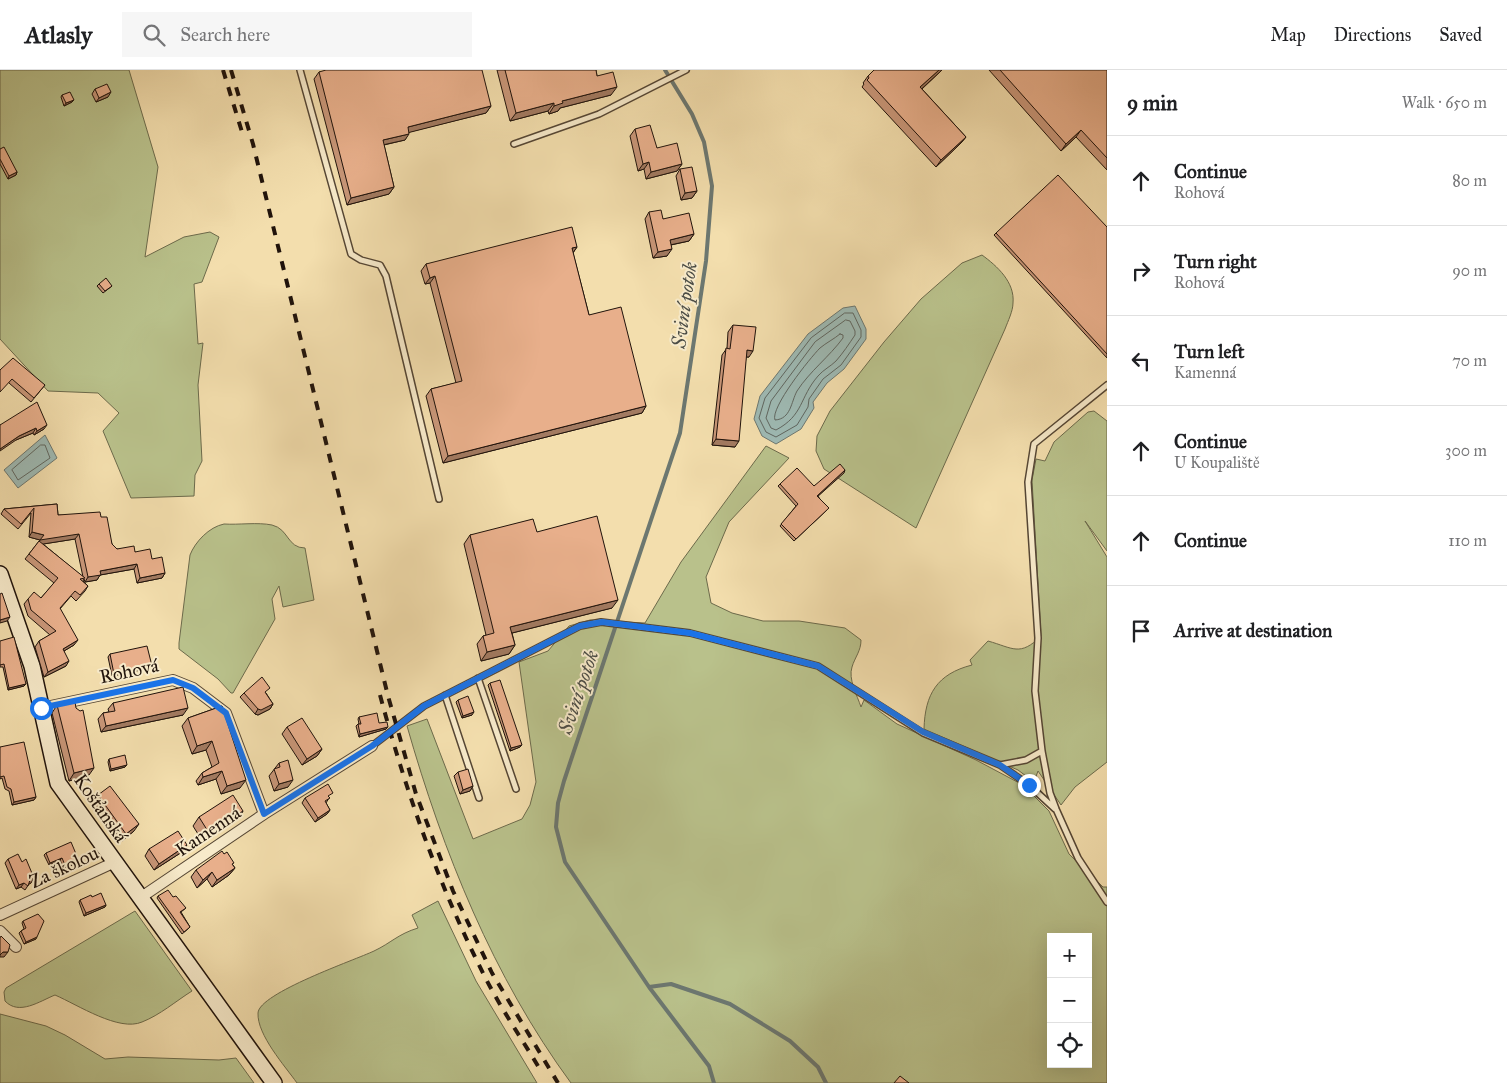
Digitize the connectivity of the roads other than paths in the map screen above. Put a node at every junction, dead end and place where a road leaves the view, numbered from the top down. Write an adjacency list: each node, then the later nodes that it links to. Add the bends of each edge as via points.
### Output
1 (300, 70): 5 (lane, via 351,254 380,265 386,276)
2 (686, 70): 3 (lane, via 599,114)
3 (514, 144)
4 (1107, 385): 11 (lane, via 1034,444 1028,482 1038,638 1035,691)
5 (439, 499)
6 (1, 576): 9 (street, Košťanská, via 29,655)
7 (478, 678): 8 (lane); 12 (lane, via 580,626 602,622 690,633 818,666 923,732); 13 (lane)
8 (445, 695): 10 (lane, via 424,706); 14 (lane)
9 (41, 708): 16 (street, Rohová, via 173,680 183,682 226,713); 17 (street, Košťanská, via 58,783)
10 (372, 746): 16 (street, Kamenná)
11 (1042, 751): 12 (lane, via 1026,760); 15 (lane)
12 (1000, 765): 15 (lane)
13 (516, 789)
14 (479, 798)
15 (1056, 809): 19 (lane, via 1082,866)
16 (264, 814): 18 (street, Kamenná)
17 (115, 862): 18 (street, Košťanská); 20 (street, Za školou)
18 (140, 898): 23 (street, Košťanská)
19 (1107, 902)
20 (0, 915)
21 (0, 931): 22 (street)
22 (16, 947)
23 (274, 1083)

